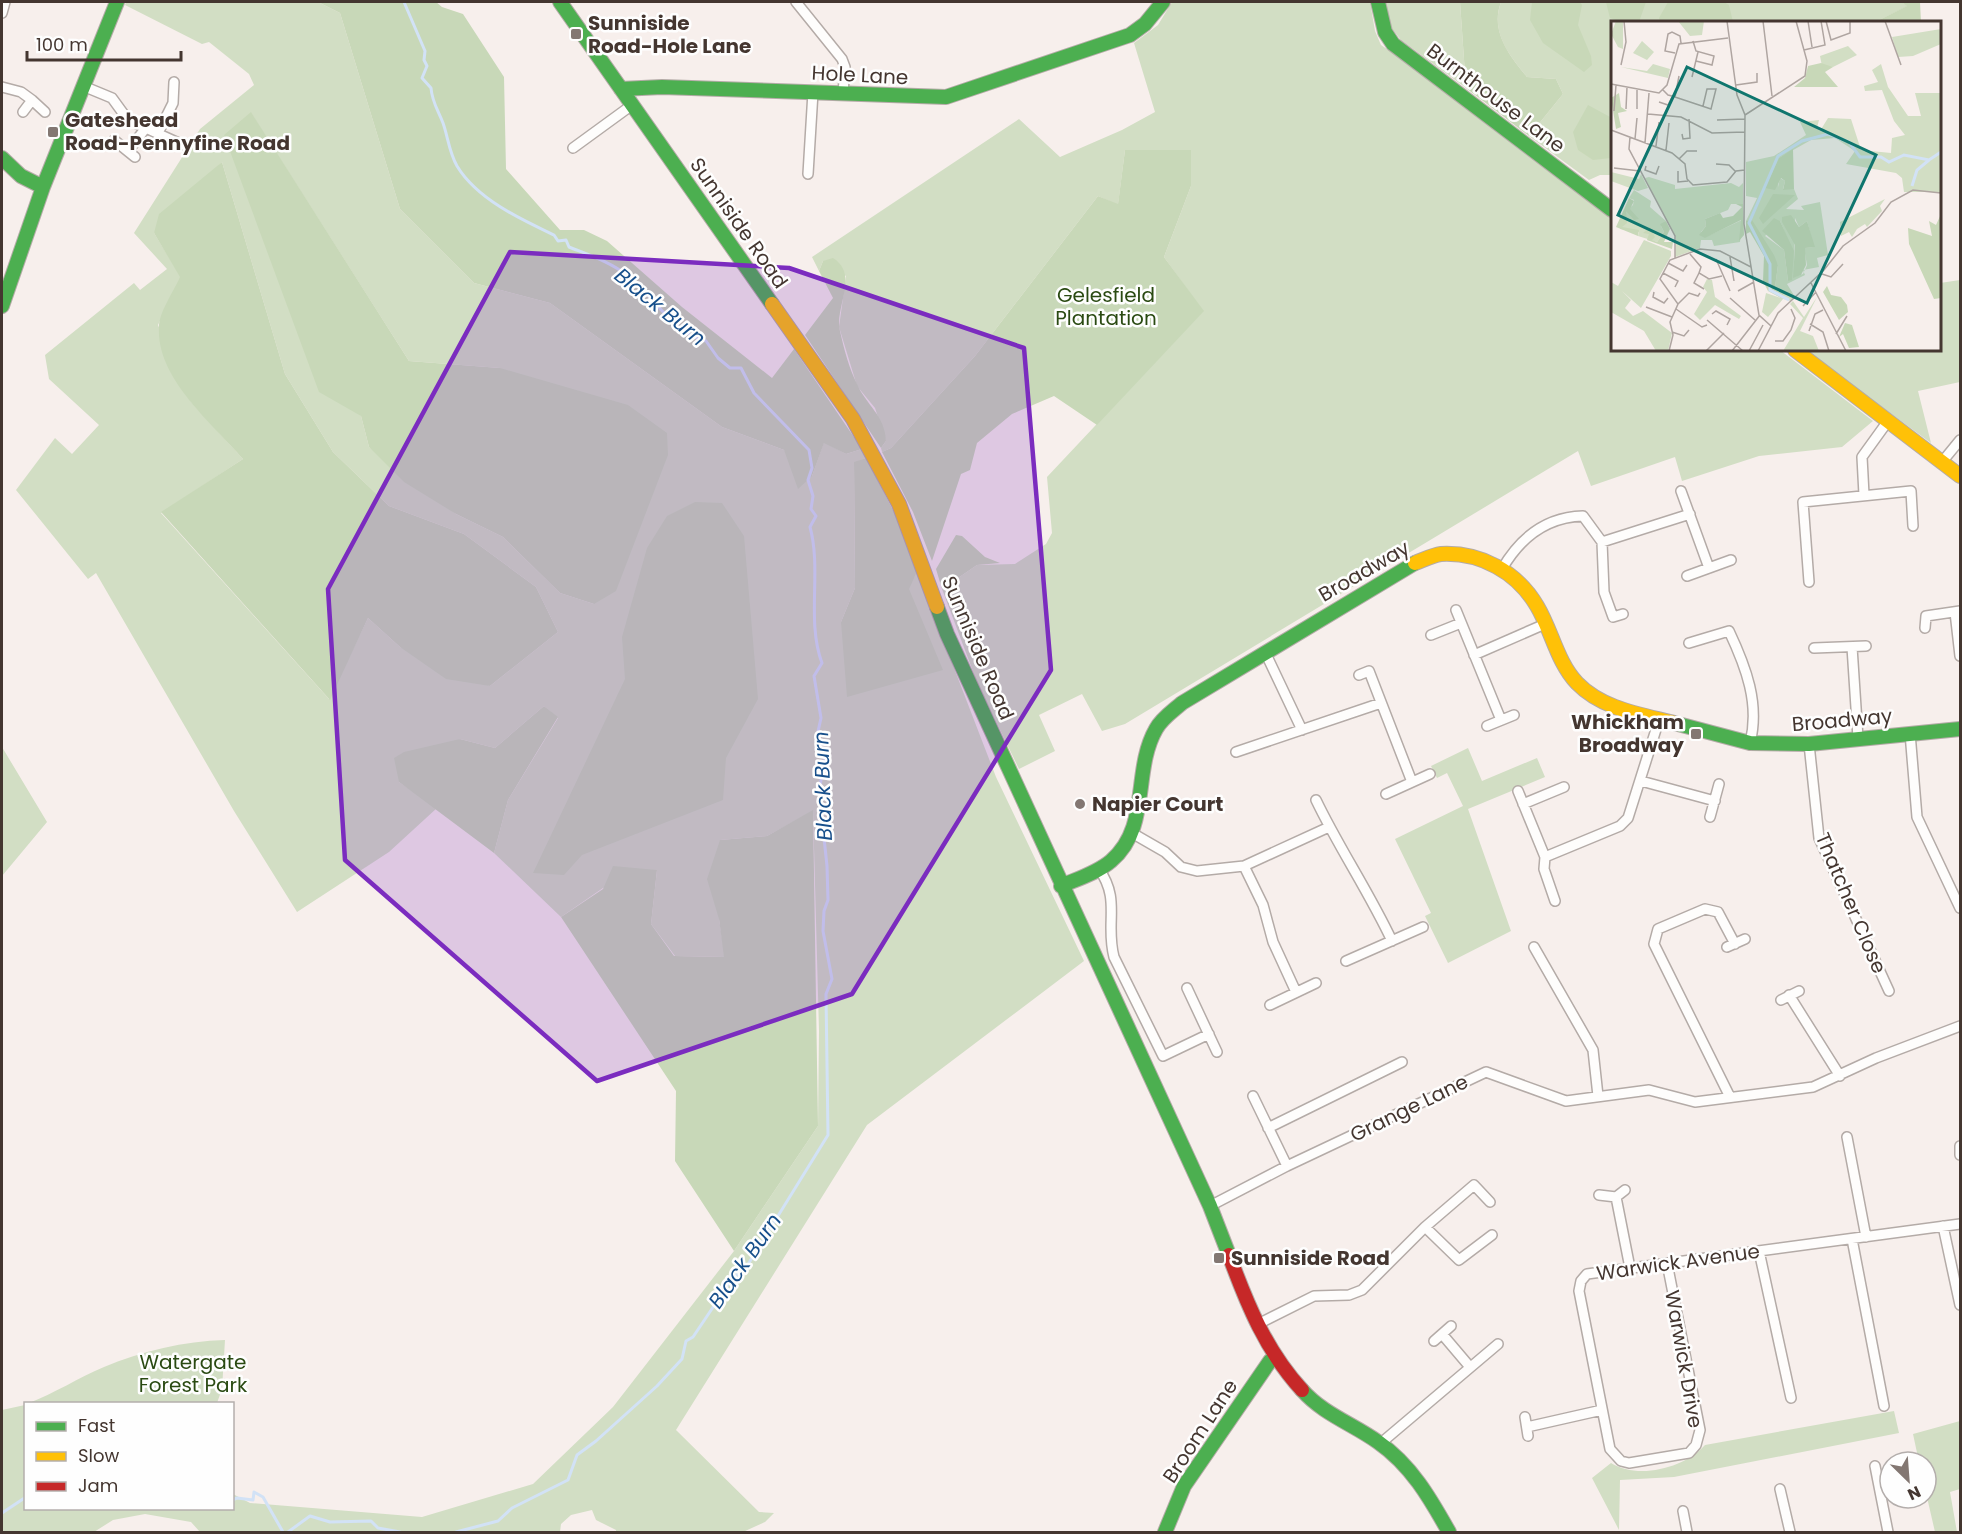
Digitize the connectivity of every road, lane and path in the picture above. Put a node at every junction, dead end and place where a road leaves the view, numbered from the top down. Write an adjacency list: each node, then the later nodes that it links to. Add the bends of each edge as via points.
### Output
1 (5, 2): 7 (street)
2 (117, 2): 9 (main road)
3 (560, 2): 11 (main road, Sunniside Road)
4 (796, 2): 13 (street, via 842,59)
5 (1163, 2): 13 (main road, Hole Lane, via 1138,29 946,97)
6 (1378, 2): 26 (main road, Burnthouse Lane, via 1385,32 1393,44)
7 (2, 13)
8 (174, 82): 19 (street, via 173,103)
9 (83, 86): 18 (street, via 112,98 124,117); 25 (main road)
10 (2, 87): 14 (street)
11 (621, 89): 12 (main road, Hole Lane); 15 (main road, Sunniside Road)
12 (813, 92): 13 (main road, Hole Lane); 24 (street)
13 (843, 93)
14 (32, 100): 16 (street); 17 (street)
15 (632, 105): 22 (street); 86 (main road, Sunniside Road, via 835,392 879,463 909,529 947,634)
16 (22, 112)
17 (45, 112)
18 (145, 129): 19 (street); 20 (street, via 132,154)
19 (158, 133): 21 (street)
20 (114, 140)
21 (183, 145)
22 (573, 148)
23 (2, 158): 25 (main road, via 21,176)
24 (808, 174)
25 (43, 187): 27 (main road)
26 (1611, 209)
27 (2, 306)
28 (1796, 351): 29 (main road)
29 (1888, 421): 31 (main road); 34 (street, via 1860,462)
30 (1960, 440): 31 (street)
31 (1942, 462): 32 (main road)
32 (1960, 476)
33 (1681, 490): 35 (street)
34 (1864, 495): 36 (street, via 1911,491); 42 (street, via 1803,502)
35 (1689, 514): 37 (street); 39 (street)
36 (1913, 526)
37 (1602, 542): 40 (street, via 1583,516 1570,517 1528,534); 45 (street, via 1604,592 1613,617)
38 (1731, 560): 39 (street)
39 (1709, 568): 41 (street)
40 (1502, 569): 47 (main road, Broadway, via 1525,588); 54 (main road, Broadway, via 1487,561 1457,555 1426,558)
41 (1687, 576)
42 (1809, 582)
43 (1456, 610): 46 (street)
44 (1958, 612): 48 (street, via 1926,616); 56 (street)
45 (1623, 614)
46 (1461, 623): 49 (street); 55 (street)
47 (1545, 624): 55 (street); 61 (main road, Broadway, via 1569,673 1585,691 1622,709)
48 (1925, 628)
49 (1431, 635)
50 (1689, 643): 67 (street, via 1729,631 1750,684 1754,712)
51 (1866, 646): 52 (street)
52 (1852, 647): 53 (street); 66 (street)
53 (1814, 648)
54 (1265, 652): 64 (street); 82 (main road, Broadway, via 1182,703 1155,730 1144,764 1141,801)
55 (1474, 654): 60 (street)
56 (1960, 656)
57 (1359, 675): 58 (street, via 1369,671)
58 (1381, 703): 64 (street); 71 (street)
59 (1514, 715): 60 (street)
60 (1501, 720): 62 (street)
61 (1659, 720): 67 (main road, Broadway); 72 (street)
62 (1486, 726)
63 (1960, 729): 65 (main road, Broadway)
64 (1302, 730): 69 (street)
65 (1910, 733): 66 (main road, Broadway); 88 (street, via 1917,817)
66 (1858, 738): 68 (main road, Broadway)
67 (1750, 744): 68 (main road, Broadway)
68 (1809, 744): 97 (street, Thatcher Close, via 1819,838)
69 (1236, 752)
70 (1430, 774): 71 (street)
71 (1412, 782): 76 (street)
72 (1641, 782): 78 (street); 83 (street, via 1634,807 1620,826)
73 (1719, 784): 78 (street)
74 (1564, 787): 79 (street)
75 (1518, 791): 79 (street)
76 (1386, 794)
77 (1316, 800): 81 (street)
78 (1714, 801): 80 (street)
79 (1523, 804): 83 (street)
80 (1710, 817)
81 (1329, 827): 84 (street); 91 (street, via 1369,893)
82 (1132, 833): 84 (street, via 1165,852 1181,867 1197,871); 85 (main road, Broadway, via 1119,854)
83 (1545, 857): 87 (street, via 1544,869)
84 (1244, 866): 98 (street)
85 (1099, 869): 86 (main road, Broadway); 101 (street, via 1112,894 1109,940 1114,957 1163,1056)
86 (1061, 885): 117 (main road, Sunniside Road)
87 (1555, 902)
88 (1960, 908)
89 (1423, 927): 91 (street)
90 (1745, 939): 107 (street, via 1731,945 1718,912 1705,909 1658,929 1654,944)
91 (1392, 941): 93 (street)
92 (1534, 947): 106 (street, via 1593,1050)
93 (1346, 962)
94 (1316, 983): 98 (street)
95 (1187, 988): 101 (street)
96 (1799, 991): 104 (street, via 1785,998)
97 (1889, 991)
98 (1296, 992): 99 (street)
99 (1270, 1005)
100 (1960, 1026): 104 (street, Grange Lane)
101 (1209, 1034): 102 (street)
102 (1217, 1052)
103 (1402, 1062): 108 (street)
104 (1840, 1076): 107 (street, Grange Lane, via 1813,1087)
105 (1253, 1096): 108 (street)
106 (1598, 1096): 107 (street, Grange Lane, via 1649,1090 1695,1102); 112 (street, Grange Lane, via 1566,1101 1486,1072)
107 (1730, 1097)
108 (1268, 1128): 112 (street)
109 (1847, 1137): 122 (street)
110 (1960, 1146): 111 (street)
111 (1960, 1155)
112 (1287, 1166): 117 (street, Grange Lane)
113 (1625, 1190): 115 (street)
114 (1599, 1195): 115 (street)
115 (1616, 1197): 126 (street)
116 (1490, 1202): 120 (street, via 1474,1185)
117 (1210, 1206): 128 (main road, Sunniside Road)
118 (1960, 1224): 119 (street, Warwick Avenue)
119 (1942, 1226): 122 (street, Warwick Avenue); 127 (street)
120 (1425, 1227): 121 (street, via 1459,1260); 128 (street, via 1362,1290 1350,1295 1314,1296)
121 (1486, 1237)
122 (1866, 1237): 123 (street, Warwick Avenue)
123 (1852, 1239): 124 (street, Warwick Avenue); 136 (street)
124 (1759, 1251): 125 (street, Warwick Avenue); 135 (street)
125 (1667, 1263): 126 (street, Warwick Avenue); 140 (street, Warwick Drive, via 1700,1430)
126 (1630, 1268): 137 (street, Warwick Avenue, via 1587,1274 1579,1291)
127 (1960, 1305)
128 (1258, 1324): 133 (main road, Sunniside Road)
129 (1451, 1326): 130 (street)
130 (1442, 1334): 131 (street); 134 (street)
131 (1434, 1341)
132 (1498, 1344): 134 (street)
133 (1276, 1357): 139 (main road, Sunniside Road, via 1314,1402); 144 (main road, Broom Lane, via 1184,1486)
134 (1470, 1367): 139 (street)
135 (1791, 1398)
136 (1884, 1406)
137 (1602, 1410): 138 (street); 140 (street, Warwick Avenue, via 1610,1449 1622,1461)
138 (1527, 1427)
139 (1381, 1443): 145 (main road, Sunniside Road, via 1426,1493)
140 (1689, 1453)
141 (1875, 1466): 148 (street)
142 (1780, 1489): 147 (street)
143 (1683, 1511): 146 (street)
144 (1165, 1533)
145 (1449, 1533)
146 (1688, 1533)
147 (1790, 1533)
148 (1888, 1533)

